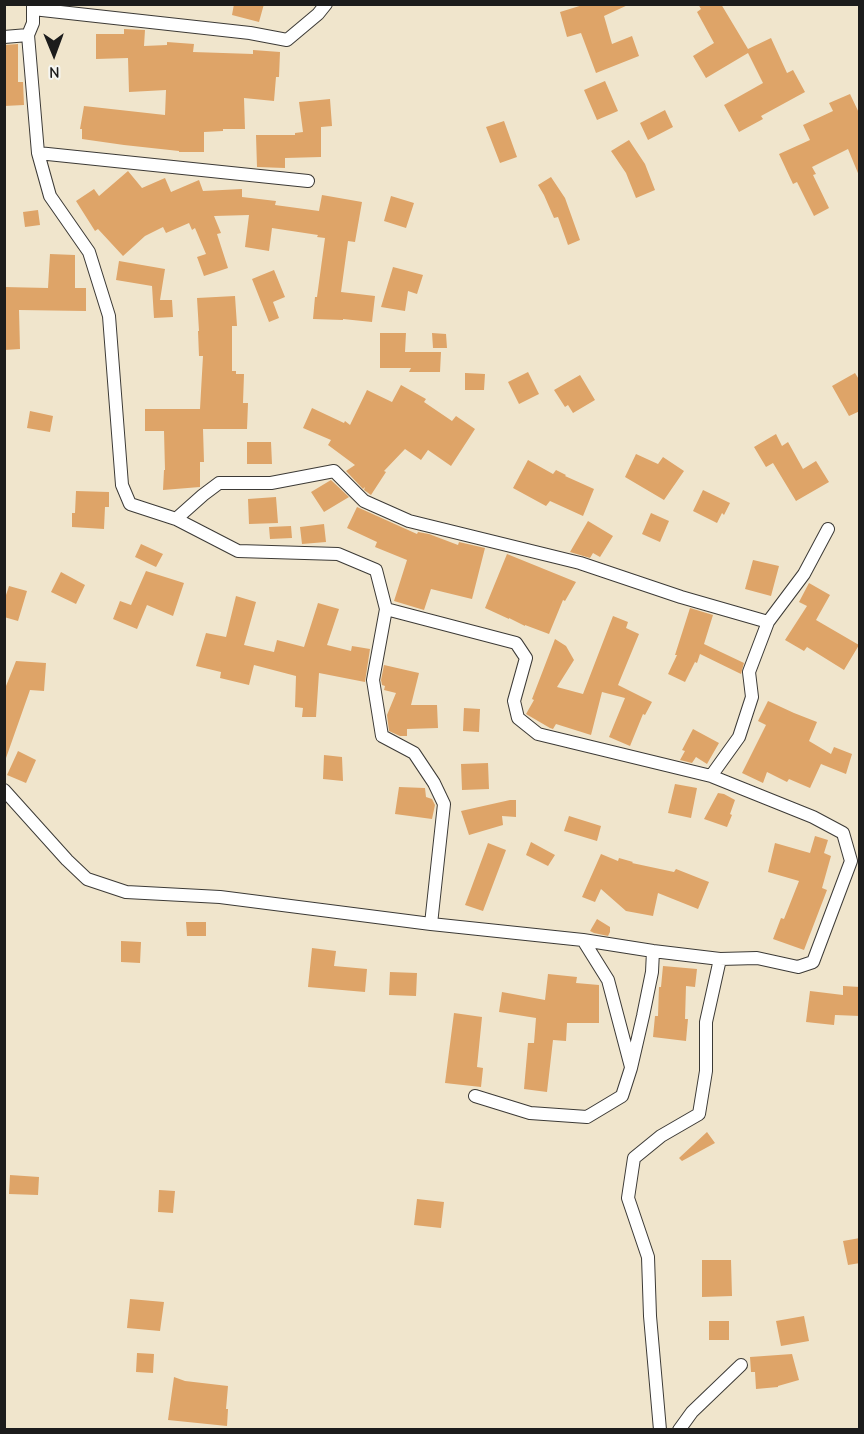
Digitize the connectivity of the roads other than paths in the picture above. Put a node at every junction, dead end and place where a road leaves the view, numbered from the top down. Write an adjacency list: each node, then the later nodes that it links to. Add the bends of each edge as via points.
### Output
1 (326, 4): 2 (street, via 287,40)
2 (33, 7): 3 (street)
3 (28, 35): 4 (street); 5 (street)
4 (4, 37)
5 (38, 153): 6 (street); 7 (street, via 50,196 89,252 109,316 122,485 130,504)
6 (308, 181)
7 (176, 519): 9 (street, via 238,551 338,554 376,570); 10 (street, via 219,483 271,483 334,471 364,501 409,521 580,563)
8 (828, 529): 10 (street, via 804,574)
9 (386, 609): 11 (street, via 516,643 526,658 514,701 518,718 538,734); 13 (street, via 373,680 382,736 414,753 444,804)
10 (768, 622): 11 (street, via 749,672 752,697 739,737)
11 (711, 776): 16 (street, via 813,817 843,834 851,861 813,962 798,968 757,958)
12 (4, 790): 13 (street, via 87,879 126,892 220,897)
13 (431, 924): 14 (street)
14 (583, 940): 15 (street); 17 (street, via 608,980)
15 (653, 951): 16 (street); 17 (street)
16 (720, 959): 20 (street, via 706,1022 706,1071 699,1114 661,1136 634,1158 628,1198 648,1257)
17 (631, 1068): 18 (street, via 622,1096 586,1117 530,1113)
18 (475, 1096)
19 (741, 1365): 21 (street, via 692,1412)
20 (660, 1430)
21 (679, 1430)

